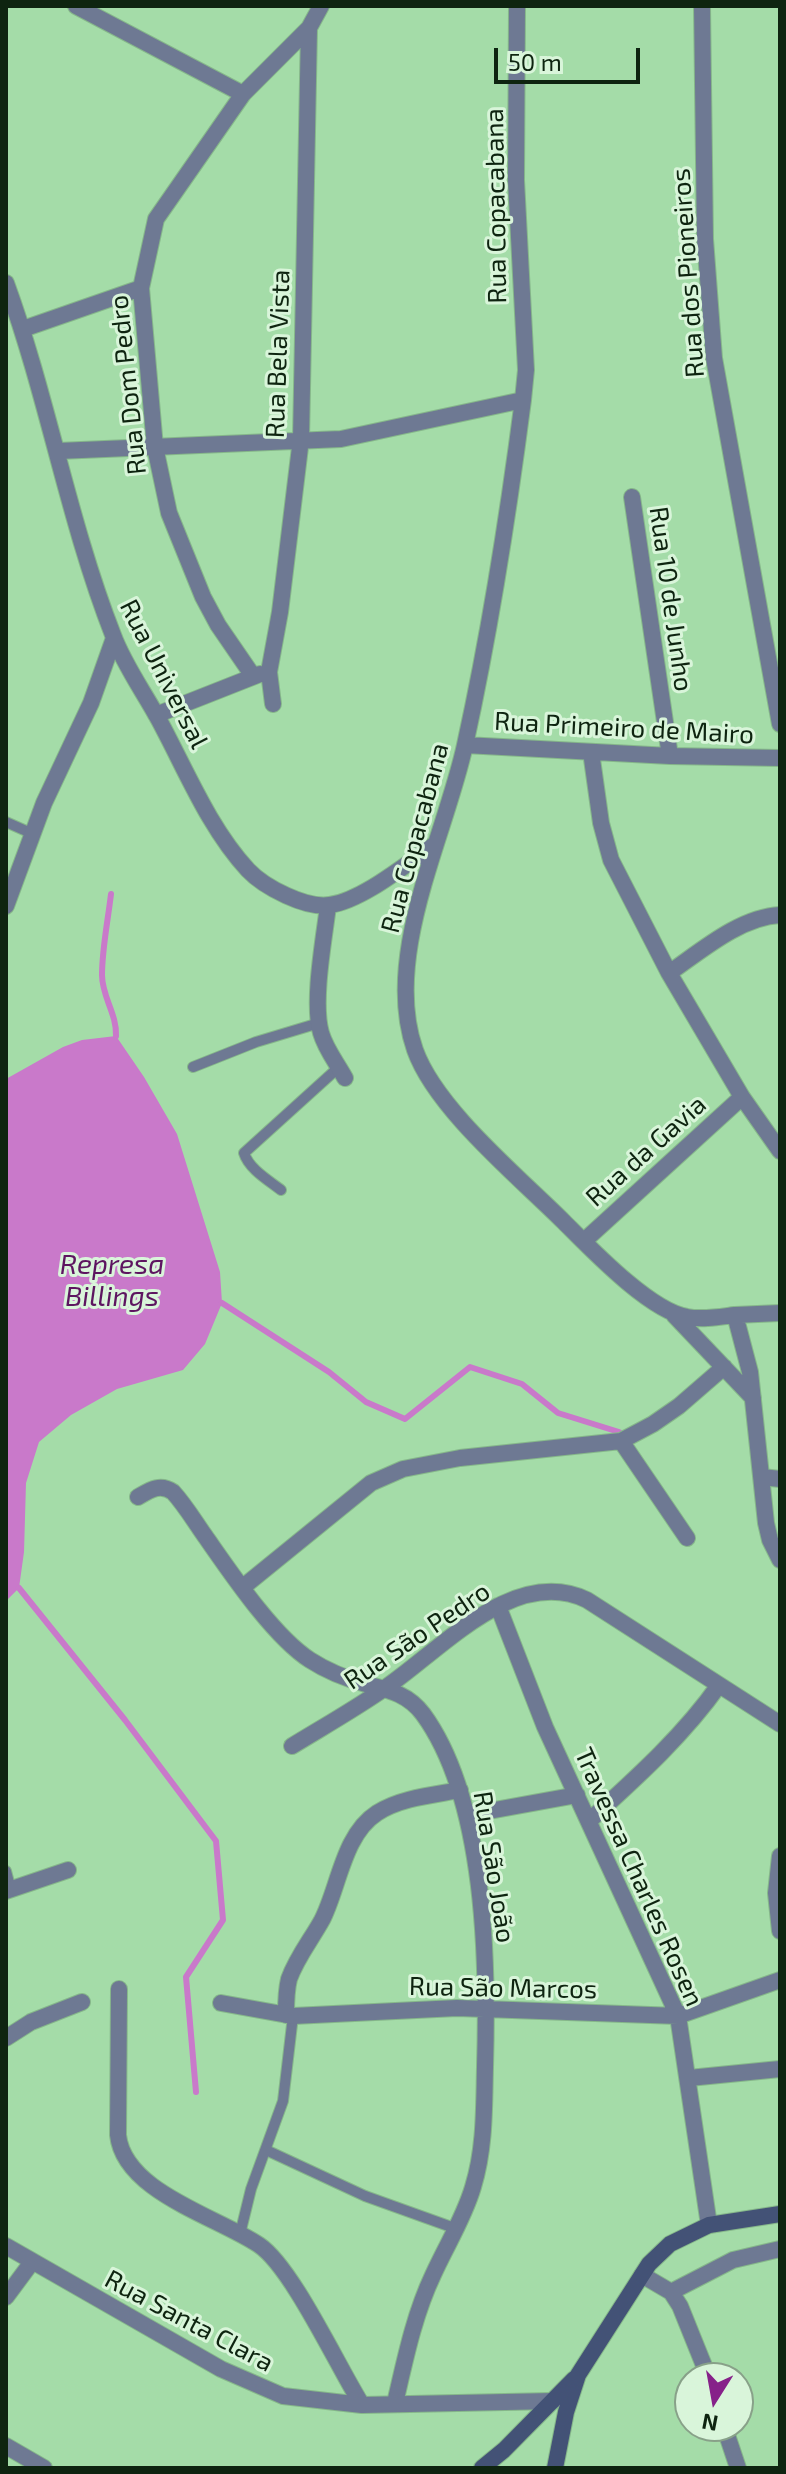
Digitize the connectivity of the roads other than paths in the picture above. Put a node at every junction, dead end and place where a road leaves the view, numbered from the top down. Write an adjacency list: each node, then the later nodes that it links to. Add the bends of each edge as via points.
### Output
1 (76, 6): 6 (street)
2 (321, 6): 5 (street, Rua Bela Vista)
3 (517, 6): 10 (street, Rua Copacabana)
4 (702, 6): 19 (street, Rua dos Pioneiros, via 705,239 714,358)
5 (309, 28): 6 (street, Rua Dom Pedro); 11 (street, Rua Bela Vista)
6 (243, 94): 8 (street, Rua Dom Pedro, via 156,219)
7 (6, 283): 9 (street, Rua Universal)
8 (141, 288): 9 (street); 12 (street, Rua Dom Pedro)
9 (23, 329): 13 (street, Rua Universal)
10 (523, 400): 11 (street, via 341,439); 20 (street, Rua Copacabana, via 496,593)
11 (301, 439): 12 (street); 16 (street, Rua Bela Vista, via 280,612)
12 (155, 447): 13 (street); 16 (street, Rua Dom Pedro, via 169,513 187,561 218,625)
13 (58, 451): 15 (street, Rua Universal)
14 (632, 497): 22 (street, Rua 10 de Junho)
15 (114, 638): 18 (street, Rua Universal); 25 (street)
16 (261, 674): 17 (street, Rua Bela Vista); 18 (street)
17 (273, 704)
18 (156, 715): 28 (street, Rua Universal, via 224,841 250,873 273,890)
19 (780, 724)
20 (465, 745): 21 (street, Rua Primeiro de Mairo); 26 (street, Rua Copacabana)
21 (591, 752): 22 (street, Rua Primeiro de Mairo); 30 (street, via 611,860)
22 (670, 756): 23 (street, Rua Primeiro de Mairo)
23 (780, 758)
24 (6, 822): 25 (lane)
25 (33, 834): 27 (street)
26 (434, 845): 28 (street, via 356,895); 37 (street, Rua Copacabana, via 410,944 408,1005 415,1049 433,1085 473,1133)
27 (6, 906)
28 (328, 906): 31 (street)
29 (780, 915): 30 (street, via 738,928)
30 (669, 973): 34 (street)
31 (319, 1023): 32 (lane); 33 (street)
32 (193, 1067)
33 (342, 1073): 36 (lane, via 244,1153)
34 (742, 1097): 35 (street); 37 (street, Rua da Gavia)
35 (780, 1151)
36 (281, 1190)
37 (584, 1241): 38 (street, Rua Copacabana)
38 (672, 1313): 40 (street, Rua Copacabana); 41 (street)
39 (780, 1313): 40 (street, Rua Copacabana)
40 (735, 1315): 42 (street)
41 (724, 1367): 42 (street); 43 (street, via 679,1406)
42 (753, 1398): 44 (street)
43 (621, 1441): 47 (street); 49 (street, via 403,1469 371,1483)
44 (762, 1477): 45 (street); 48 (street, via 766,1523)
45 (780, 1479)
46 (138, 1497): 49 (street, Rua São João, via 154,1487 173,1492)
47 (687, 1538)
48 (780, 1560)
49 (243, 1587): 52 (street, Rua São João, via 308,1659 336,1674)
50 (498, 1606): 51 (street, Rua São Pedro, via 540,1591 573,1594); 52 (street, Rua São Pedro); 56 (street, Travessa Charles Rosen)
51 (719, 1685): 53 (street, Rua São Pedro); 58 (street, via 677,1737)
52 (386, 1687): 54 (street, Rua São Pedro); 55 (street, Rua São João, via 424,1715)
53 (780, 1724)
54 (292, 1746)
55 (460, 1790): 57 (street, Rua São João); 69 (street, via 389,1807 362,1829 288,1981)
56 (577, 1795): 57 (street); 58 (street, Travessa Charles Rosen)
57 (467, 1815): 68 (street, Rua São João)
58 (590, 1820): 70 (street, Travessa Charles Rosen)
59 (780, 1856): 63 (street)
60 (68, 1870): 62 (street)
61 (6, 1871): 62 (lane)
62 (8, 1890)
63 (780, 1931)
64 (780, 1980): 70 (street, Rua São Marcos)
65 (119, 1989): 78 (street, via 120,2145 155,2188)
66 (82, 2002): 71 (street)
67 (221, 2003): 69 (street, Rua São Marcos)
68 (487, 2008): 69 (street, Rua São Marcos); 70 (street, Rua São Marcos); 77 (street, Rua São João, via 484,2131 472,2190)
69 (290, 2016): 74 (lane, via 283,2101)
70 (678, 2016): 73 (street, Travessa Charles Rosen)
71 (6, 2038)
72 (780, 2069): 73 (street)
73 (689, 2078): 76 (street, Travessa Charles Rosen)
74 (266, 2150): 77 (lane, via 365,2196); 78 (lane)
75 (780, 2214): 76 (street)
76 (709, 2225): 82 (street, via 670,2244)
77 (457, 2229): 88 (street, Rua São João, via 420,2308)
78 (240, 2234): 89 (street, via 279,2265)
79 (6, 2246): 81 (street, Rua Santa Clara)
80 (780, 2249): 83 (street, via 733,2260)
81 (32, 2262): 84 (street); 89 (street, Rua Santa Clara, via 259,2388 307,2400)
82 (642, 2275): 83 (street); 86 (street)
83 (671, 2292): 85 (street)
84 (6, 2297)
85 (703, 2362)
86 (578, 2375): 87 (street); 94 (street)
87 (553, 2401): 88 (street, Rua Santa Clara); 93 (street)
88 (395, 2403): 89 (street, Rua Santa Clara)
89 (362, 2405)
90 (729, 2442): 95 (street)
91 (6, 2446): 92 (street)
92 (44, 2468)
93 (482, 2468)
94 (555, 2468)
95 (738, 2468)

